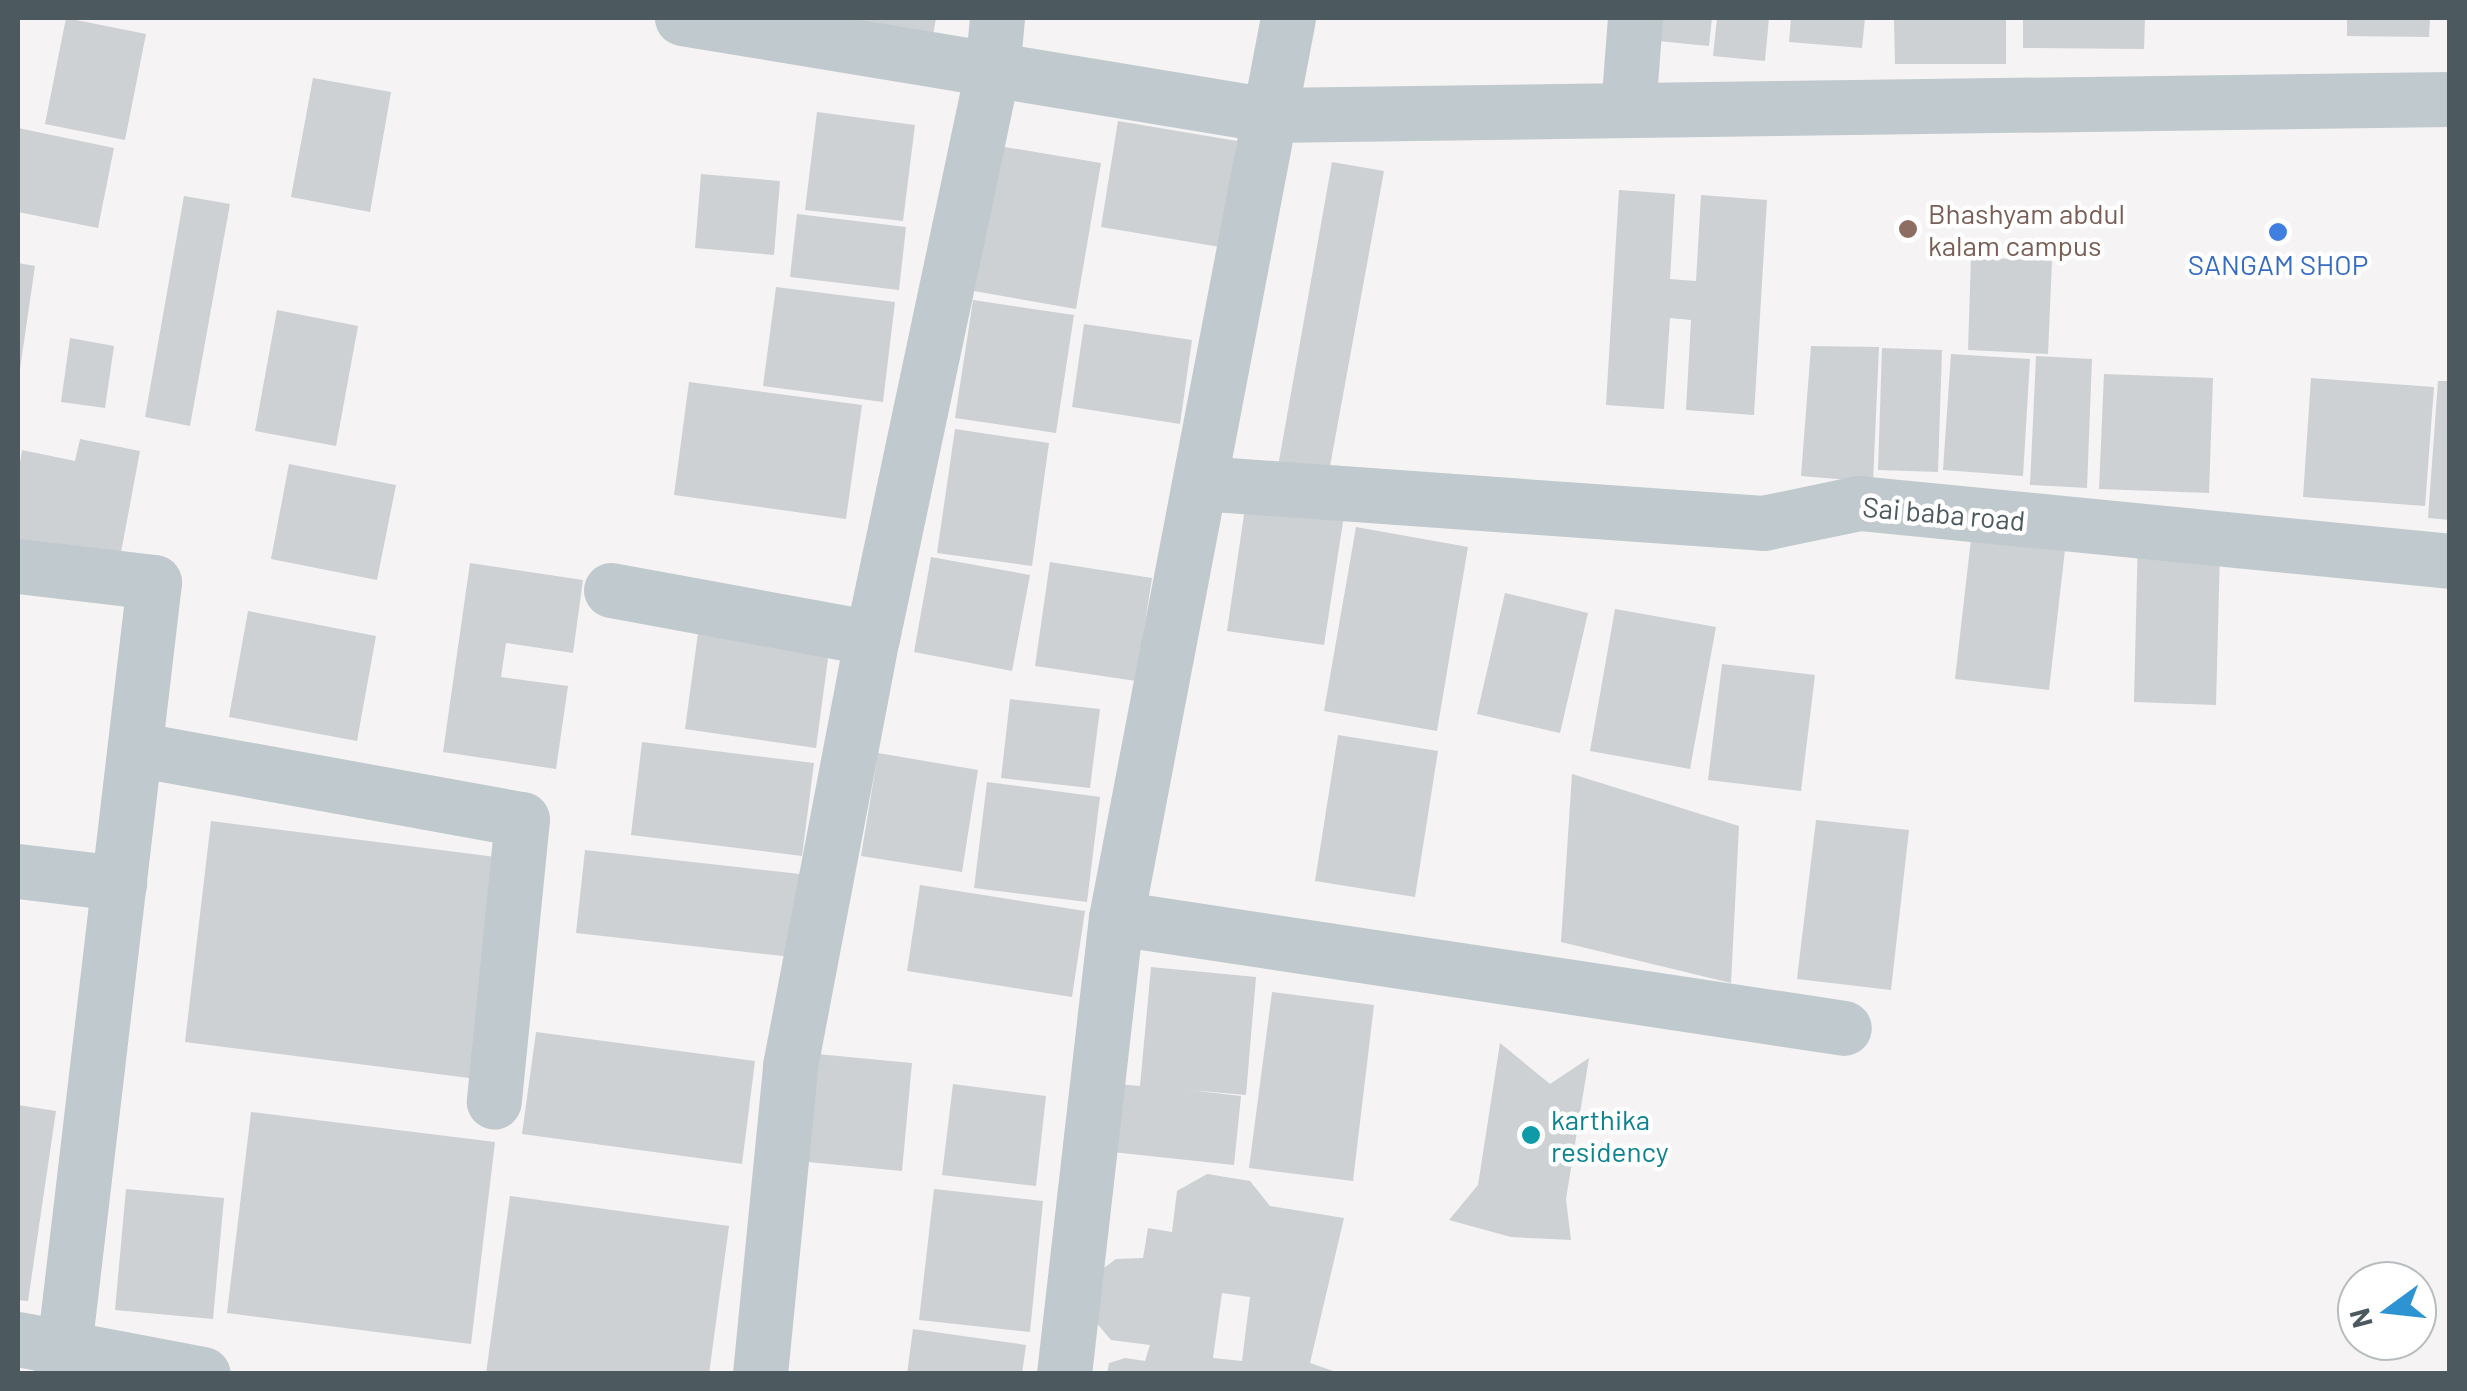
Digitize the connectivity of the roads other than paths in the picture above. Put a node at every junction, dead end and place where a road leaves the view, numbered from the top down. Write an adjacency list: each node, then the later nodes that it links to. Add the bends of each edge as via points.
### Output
1 (682, 18): 5 (street)
2 (997, 18): 5 (street)
3 (1288, 18): 8 (street)
4 (1636, 18): 7 (street)
5 (992, 72): 8 (street); 13 (street)
6 (2450, 99): 7 (street)
7 (1628, 109): 8 (street)
8 (1270, 115): 9 (street)
9 (1200, 483): 10 (street, Sai baba road, via 1764,523 1859,503); 17 (street)
10 (2450, 561)
11 (18, 566): 14 (street, via 154,582)
12 (611, 590): 13 (street)
13 (872, 638): 22 (street, via 790,1066)
14 (135, 750): 16 (street); 19 (street, via 522,819)
15 (18, 870): 16 (street)
16 (120, 883): 20 (street)
17 (1116, 918): 18 (street); 23 (street)
18 (1844, 1028)
19 (494, 1102)
20 (48, 1353): 21 (street)
21 (203, 1374)
22 (760, 1374)
23 (1064, 1374)

